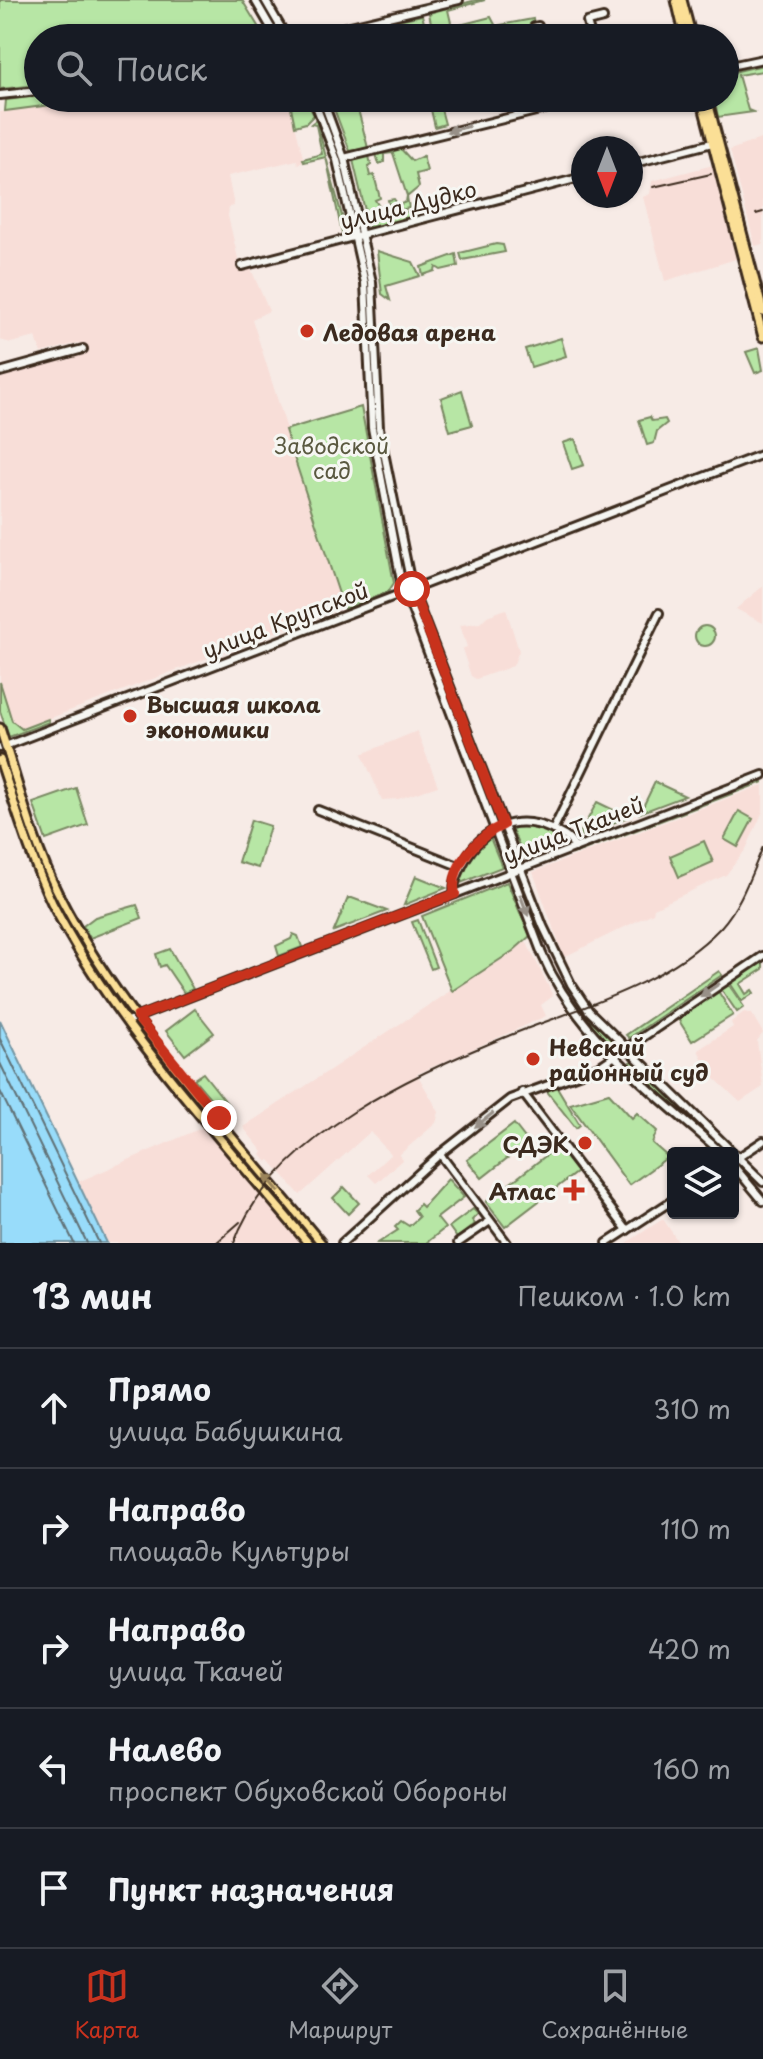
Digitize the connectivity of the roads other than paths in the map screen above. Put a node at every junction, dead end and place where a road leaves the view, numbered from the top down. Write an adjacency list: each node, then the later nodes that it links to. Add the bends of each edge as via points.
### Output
1 (255, 0): 7 (street)
2 (265, 0): 8 (street)
3 (459, 0): 9 (street)
4 (676, 0): 11 (main road)
5 (682, 0): 12 (main road)
6 (603, 18): 10 (street)
7 (269, 24)
8 (279, 24)
9 (359, 24)
10 (588, 24)
11 (682, 24)
12 (688, 24)
13 (763, 59): 14 (street)
14 (739, 64)
15 (24, 92): 16 (street)
16 (0, 95)
17 (319, 112): 23 (street)
18 (326, 112): 23 (street)
19 (532, 112): 23 (street, one-way to 23)
20 (706, 112): 22 (main road)
21 (710, 112): 22 (main road)
22 (716, 142): 24 (street); 28 (main road); 29 (main road)
23 (340, 159): 26 (street)
24 (643, 161)
25 (571, 180): 26 (street, улица Дудко)
26 (359, 236): 27 (street, улица Дудко); 33 (street, via 375,301 379,428); 34 (street, via 369,313 372,428)
27 (242, 266)
28 (763, 312)
29 (763, 337)
30 (83, 349): 31 (street)
31 (0, 372)
32 (763, 454): 33 (street, улица Крупской)
33 (412, 589): 34 (street, улица Крупской); 41 (street)
34 (404, 592): 37 (street, улица Крупской); 41 (street)
35 (659, 613): 42 (street)
36 (0, 728): 37 (main road)
37 (3, 747): 53 (main road, via 52,883)
38 (0, 760): 54 (main road, via 46,889)
39 (763, 775): 43 (street, улица Ткачей)
40 (318, 810): 44 (street)
41 (499, 827): 42 (street, via 527,822); 44 (street, via 474,844); 45 (street); 46 (street)
42 (553, 830): 43 (street)
43 (573, 845): 45 (street, улица Ткачей)
44 (461, 867): 47 (street)
45 (520, 869): 46 (street, улица Ткачей); 49 (street)
46 (512, 872): 47 (street, улица Ткачей); 50 (street, one-way to 50)
47 (455, 894): 53 (street, улица Ткачей)
48 (763, 956): 55 (street, one-way to 55)
49 (571, 984): 50 (street); 51 (street)
50 (561, 992): 52 (street)
51 (589, 1011): 52 (street); 55 (street)
52 (577, 1015): 56 (street)
53 (137, 1017): 54 (street, улица Ткачей); 71 (main road, one-way to 53)
54 (127, 1021): 70 (main road)
55 (627, 1048): 56 (street); 60 (street)
56 (615, 1056): 57 (street, via 584,1073); 59 (street)
57 (522, 1092): 61 (street, one-way to 61); 69 (street)
58 (763, 1141): 62 (street)
59 (715, 1147)
60 (722, 1147)
61 (440, 1154): 68 (street); 72 (street)
62 (739, 1158)
63 (739, 1164): 65 (street)
64 (739, 1167): 66 (street)
65 (763, 1182)
66 (763, 1201)
67 (667, 1204): 69 (street)
68 (490, 1221): 73 (street); 74 (street)
69 (627, 1230): 75 (street)
70 (308, 1243)
71 (321, 1243)
72 (342, 1243)
73 (458, 1243)
74 (507, 1243)
75 (607, 1243)

